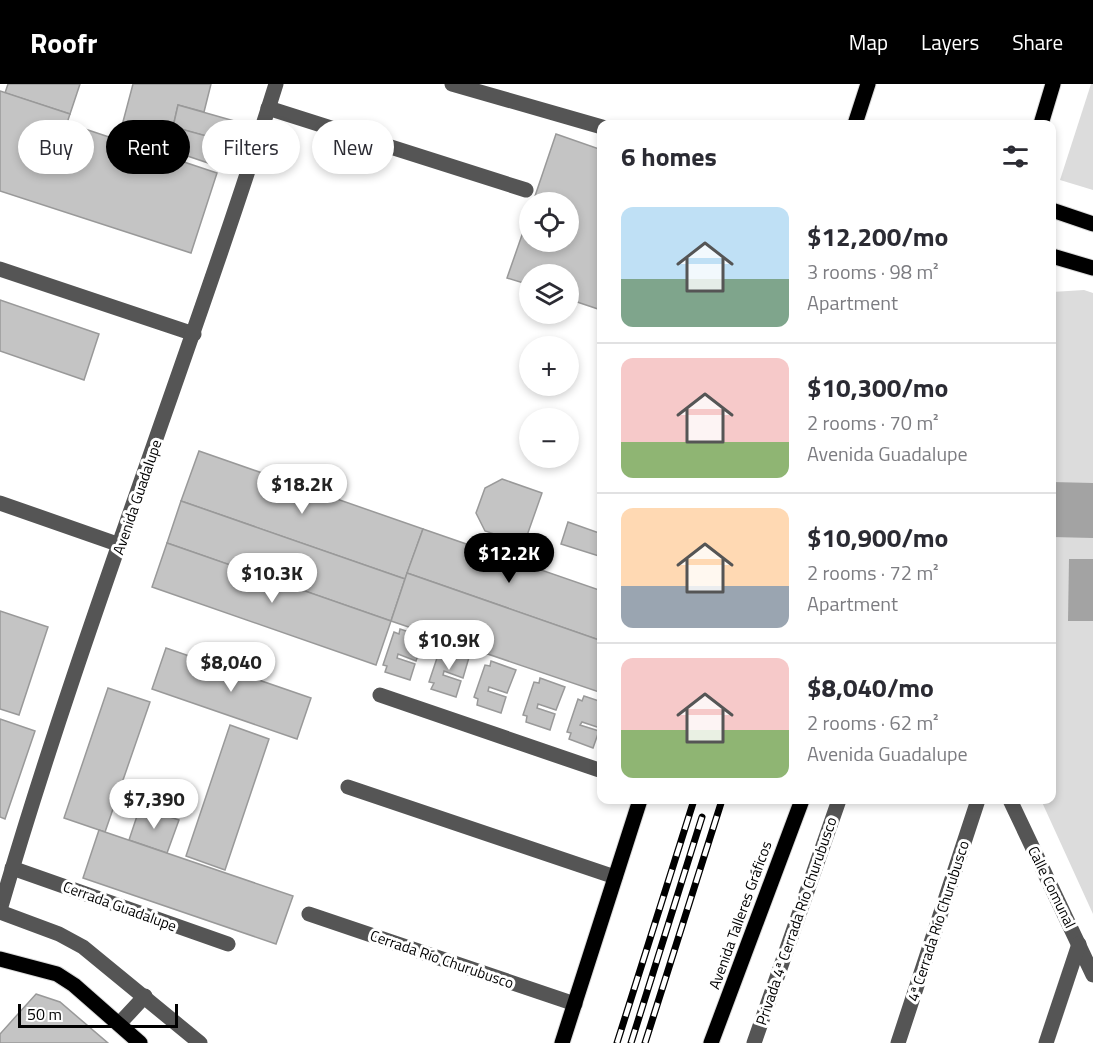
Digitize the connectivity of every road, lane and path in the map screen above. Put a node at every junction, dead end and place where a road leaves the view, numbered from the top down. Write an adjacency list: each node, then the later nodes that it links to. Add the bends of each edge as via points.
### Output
1 (276, 84): 5 (street, Avenida Guadalupe)
2 (452, 84): 8 (street)
3 (868, 84): 6 (main road)
4 (1053, 84): 7 (main road)
5 (268, 108): 9 (street); 15 (street, Avenida Guadalupe)
6 (856, 120)
7 (1042, 120)
8 (597, 126)
9 (526, 190)
10 (1056, 211): 11 (main road)
11 (1093, 224)
12 (1056, 257): 13 (main road)
13 (1093, 268)
14 (0, 269): 15 (street)
15 (194, 334): 17 (street, Avenida Guadalupe)
16 (0, 503): 17 (street)
17 (120, 545): 26 (street, Avenida Guadalupe)
18 (380, 695): 19 (street)
19 (597, 769)
20 (348, 787): 27 (street)
21 (639, 804): 27 (main road)
22 (801, 804): 40 (main road, Avenida Talleres Gráficos)
23 (837, 804): 41 (street, Privada 4ª Cerrada Río Churubusco)
24 (977, 804): 42 (street, 4ª Cerrada Río Churubusco)
25 (1012, 804): 31 (street, Calle Comunal)
26 (12, 868): 28 (street, Avenida Guadalupe); 30 (street, Cerrada Guadalupe)
27 (615, 877): 35 (main road)
28 (0, 911): 34 (street, via 83,947)
29 (309, 914): 35 (street, Cerrada Río Churubusco)
30 (228, 944)
31 (1079, 944): 33 (street, Calle Comunal); 43 (street)
32 (0, 959): 36 (main road, via 57,974)
33 (1093, 975)
34 (145, 996): 36 (street); 38 (street)
35 (575, 1004): 39 (main road)
36 (119, 1024): 37 (main road)
37 (140, 1043)
38 (201, 1043)
39 (562, 1043)
40 (711, 1043)
41 (754, 1043)
42 (898, 1043)
43 (1046, 1043)

